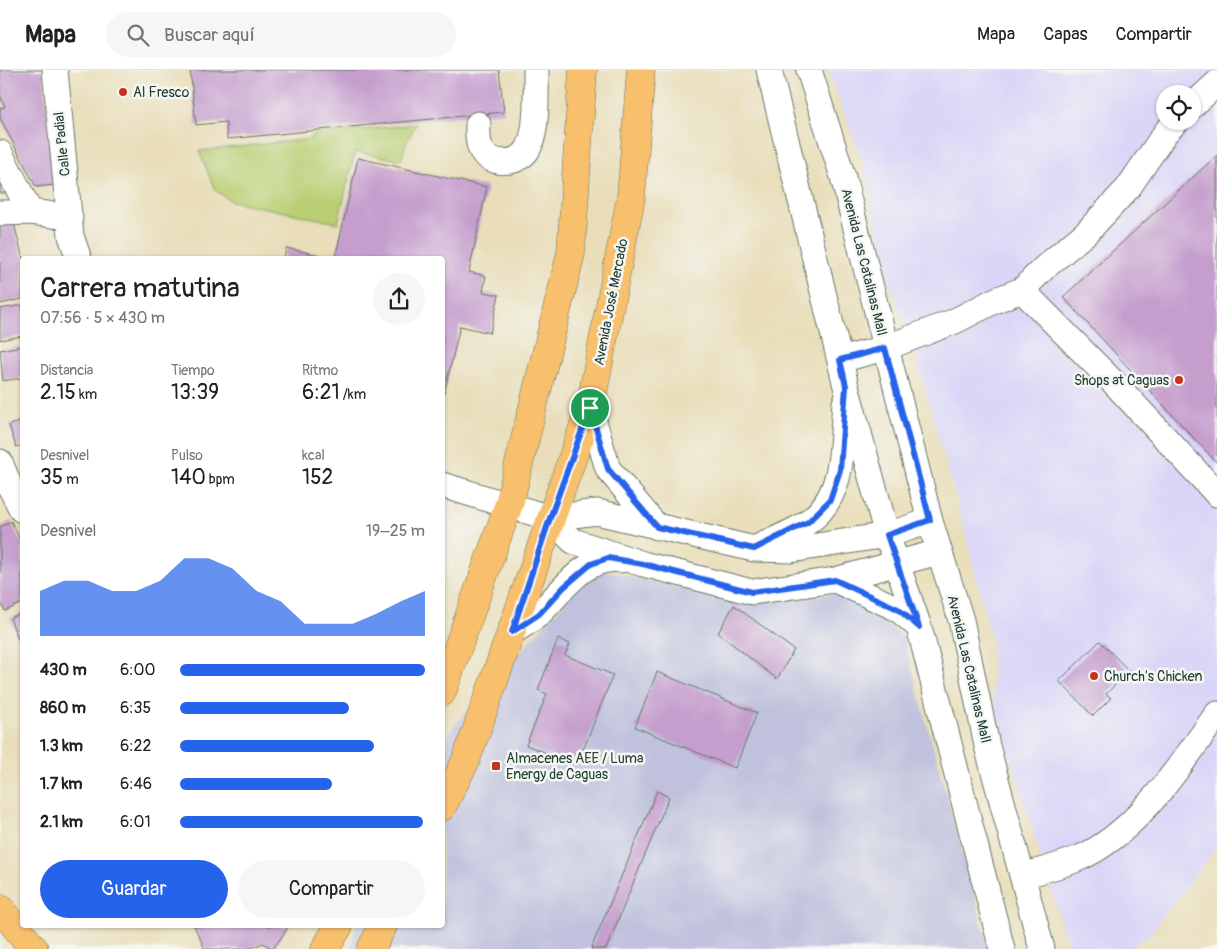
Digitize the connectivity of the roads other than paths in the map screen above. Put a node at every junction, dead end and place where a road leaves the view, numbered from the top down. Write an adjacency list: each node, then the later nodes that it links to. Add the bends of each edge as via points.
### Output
1 (55, 70): 14 (street, Calle Padial)
2 (536, 70): 9 (street, via 533,131 523,155 498,162 488,157 480,148)
3 (583, 70): 24 (main road, via 571,254)
4 (641, 70): 20 (main road, Avenida José Mercado, via 632,197)
5 (769, 70): 18 (street)
6 (809, 70): 17 (street, Avenida Las Catalinas Mall, via 843,177)
7 (1217, 83): 8 (street)
8 (1201, 98)
9 (478, 124)
10 (1168, 130): 16 (street, via 1128,188 1088,231)
11 (0, 153): 12 (street)
12 (30, 212): 13 (street); 14 (street)
13 (0, 213)
14 (70, 217): 15 (street, Calle Padial, via 71,236)
15 (78, 256)
16 (1022, 290): 17 (street); 23 (street)
17 (885, 348): 18 (street); 27 (street, Avenida Las Catalinas Mall)
18 (840, 360): 19 (street)
19 (846, 386): 29 (street); 30 (street, via 840,470 830,500 808,522)
20 (590, 408): 26 (main road, Avenida José Mercado); 28 (street, via 608,469)
21 (0, 462): 25 (street)
22 (445, 486): 24 (street)
23 (1217, 494)
24 (509, 504): 26 (street); 37 (main road)
25 (20, 506)
26 (550, 518): 28 (street, via 597,512); 32 (street, via 573,541); 36 (main road, Avenida José Mercado)
27 (930, 520): 29 (street); 31 (street, Avenida Las Catalinas Mall)
28 (657, 527): 30 (street)
29 (887, 535): 30 (street, via 791,550); 33 (street)
30 (754, 549)
31 (939, 552): 33 (street); 40 (street, Avenida Las Catalinas Mall, via 960,620 987,746)
32 (643, 564): 34 (street, via 752,592); 36 (street, via 608,558 591,564 539,614)
33 (896, 564): 34 (street); 35 (street)
34 (835, 580): 35 (street, via 898,609)
35 (919, 627): 47 (street)
36 (512, 632): 39 (main road, Avenida José Mercado, via 466,760)
37 (445, 684)
38 (1217, 714): 40 (street, via 1168,783 1115,836 1078,859)
39 (445, 801)
40 (1022, 876): 48 (street, Avenida Las Catalinas Mall)
41 (0, 908): 44 (main road)
42 (338, 928): 45 (main road)
43 (382, 928): 46 (main road)
44 (34, 949)
45 (325, 949)
46 (371, 949)
47 (1002, 949)
48 (1042, 949)

